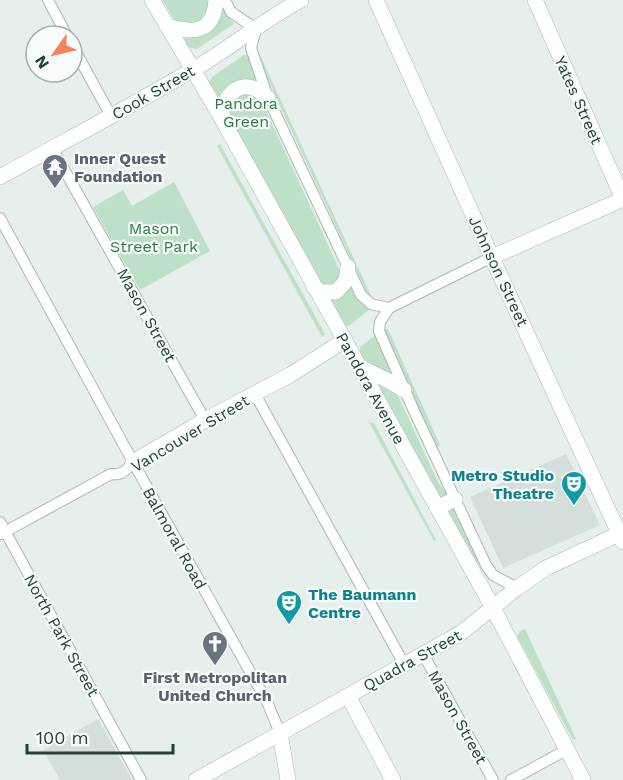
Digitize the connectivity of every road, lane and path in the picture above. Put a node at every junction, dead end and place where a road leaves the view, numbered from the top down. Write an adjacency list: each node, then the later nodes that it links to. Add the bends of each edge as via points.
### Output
1 (48, 0): 8 (street)
2 (152, 0): 9 (main road, Pandora Avenue)
3 (216, 0): 9 (main road, via 213,16 200,29 182,31)
4 (225, 0): 10 (street, via 231,12)
5 (301, 0): 10 (main road, Cook Street)
6 (376, 0): 20 (main road, Johnson Street)
7 (535, 0): 18 (main road, Yates Street)
8 (61, 24)
9 (167, 26): 12 (main road, Pandora Avenue)
10 (256, 29): 12 (main road, Cook Street); 13 (street, via 251,48)
11 (84, 67): 14 (street)
12 (192, 69): 14 (main road, Cook Street); 15 (main road, Pandora Avenue)
13 (268, 98): 15 (main road, via 255,89 238,90 225,100); 21 (street)
14 (111, 116): 16 (main road, Cook Street)
15 (222, 119): 22 (main road, Pandora Avenue)
16 (52, 148): 17 (main road, Cook Street); 28 (street, Mason Street)
17 (1, 173)
18 (623, 199): 20 (main road)
19 (0, 218): 29 (street, Balmoral Road)
20 (492, 257): 23 (street); 33 (main road, Johnson Street)
21 (348, 267): 22 (main road, via 345,281 336,292 321,292); 23 (street, via 365,300)
22 (314, 287): 24 (main road, Pandora Avenue)
23 (388, 308): 26 (street, Pandora Avenue, via 379,331)
24 (345, 340): 25 (main road, Pandora Avenue); 27 (main road, Vancouver Street)
25 (360, 367): 26 (main road); 31 (main road, Pandora Avenue)
26 (404, 390): 30 (street, Pandora Avenue)
27 (255, 394): 28 (main road, Vancouver Street); 37 (street, Mason Street)
28 (205, 420): 29 (main road, Vancouver Street)
29 (133, 462): 32 (street, Vancouver Street, via 129,469 111,474); 39 (street, Balmoral Road, via 268,704)
30 (455, 499): 31 (main road); 34 (street, Pandora Avenue, via 486,565 493,575)
31 (437, 508): 35 (main road, Pandora Avenue)
32 (2, 530): 41 (street, North Park Street)
33 (622, 536): 34 (main road, Quadra Street, via 546,568)
34 (517, 588): 35 (main road, Quadra Street)
35 (493, 608): 36 (main road, Quadra Street, via 473,625); 40 (main road, Pandora Avenue)
36 (423, 654): 37 (main road, Quadra Street); 45 (street, Mason Street)
37 (404, 664): 38 (main road, Quadra Street)
38 (348, 696): 39 (main road, Quadra Street); 44 (main road)
39 (280, 733): 42 (main road, Quadra Street); 43 (main road)
40 (568, 748): 46 (street); 47 (main road, Pandora Avenue)
41 (141, 780)
42 (196, 780)
43 (288, 780)
44 (393, 780)
45 (493, 780)
46 (511, 780)
47 (583, 780)

